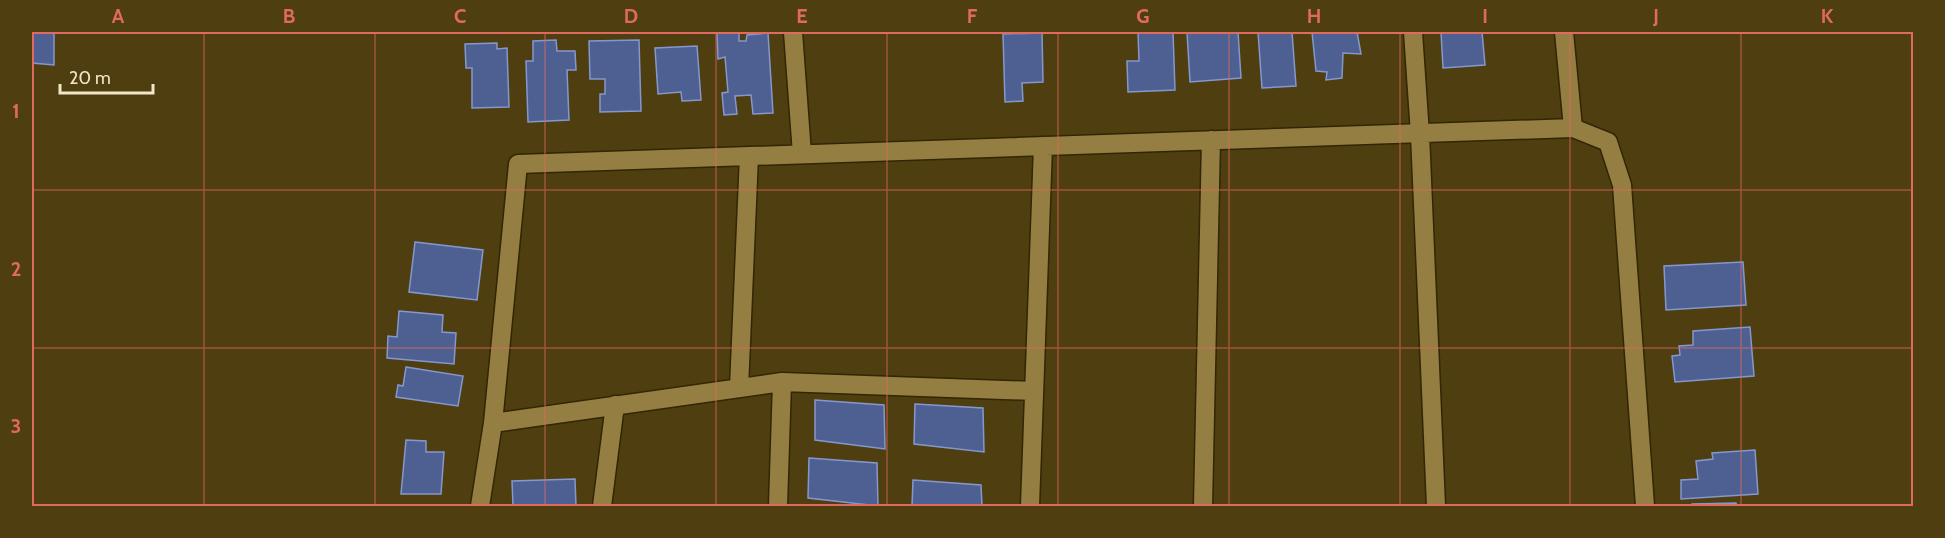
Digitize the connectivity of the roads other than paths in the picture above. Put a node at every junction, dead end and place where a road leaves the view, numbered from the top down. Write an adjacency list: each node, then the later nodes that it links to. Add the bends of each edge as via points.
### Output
1 (793, 32): 8 (street)
2 (1413, 32): 5 (street)
3 (1563, 32): 4 (street)
4 (1573, 128): 5 (street); 21 (street, via 1608,142 1622,184)
5 (1420, 134): 6 (street); 20 (street)
6 (1211, 140): 7 (street); 19 (street)
7 (1043, 146): 8 (street); 12 (street)
8 (802, 154): 9 (street)
9 (749, 156): 11 (street); 14 (street, via 518,164)
10 (782, 382): 11 (street); 12 (street); 17 (street)
11 (739, 388): 13 (street)
12 (1034, 391): 18 (street)
13 (615, 405): 14 (street); 16 (street)
14 (493, 423): 15 (street)
15 (480, 507)
16 (602, 507)
17 (778, 507)
18 (1030, 507)
19 (1203, 507)
20 (1436, 507)
21 (1645, 507)

